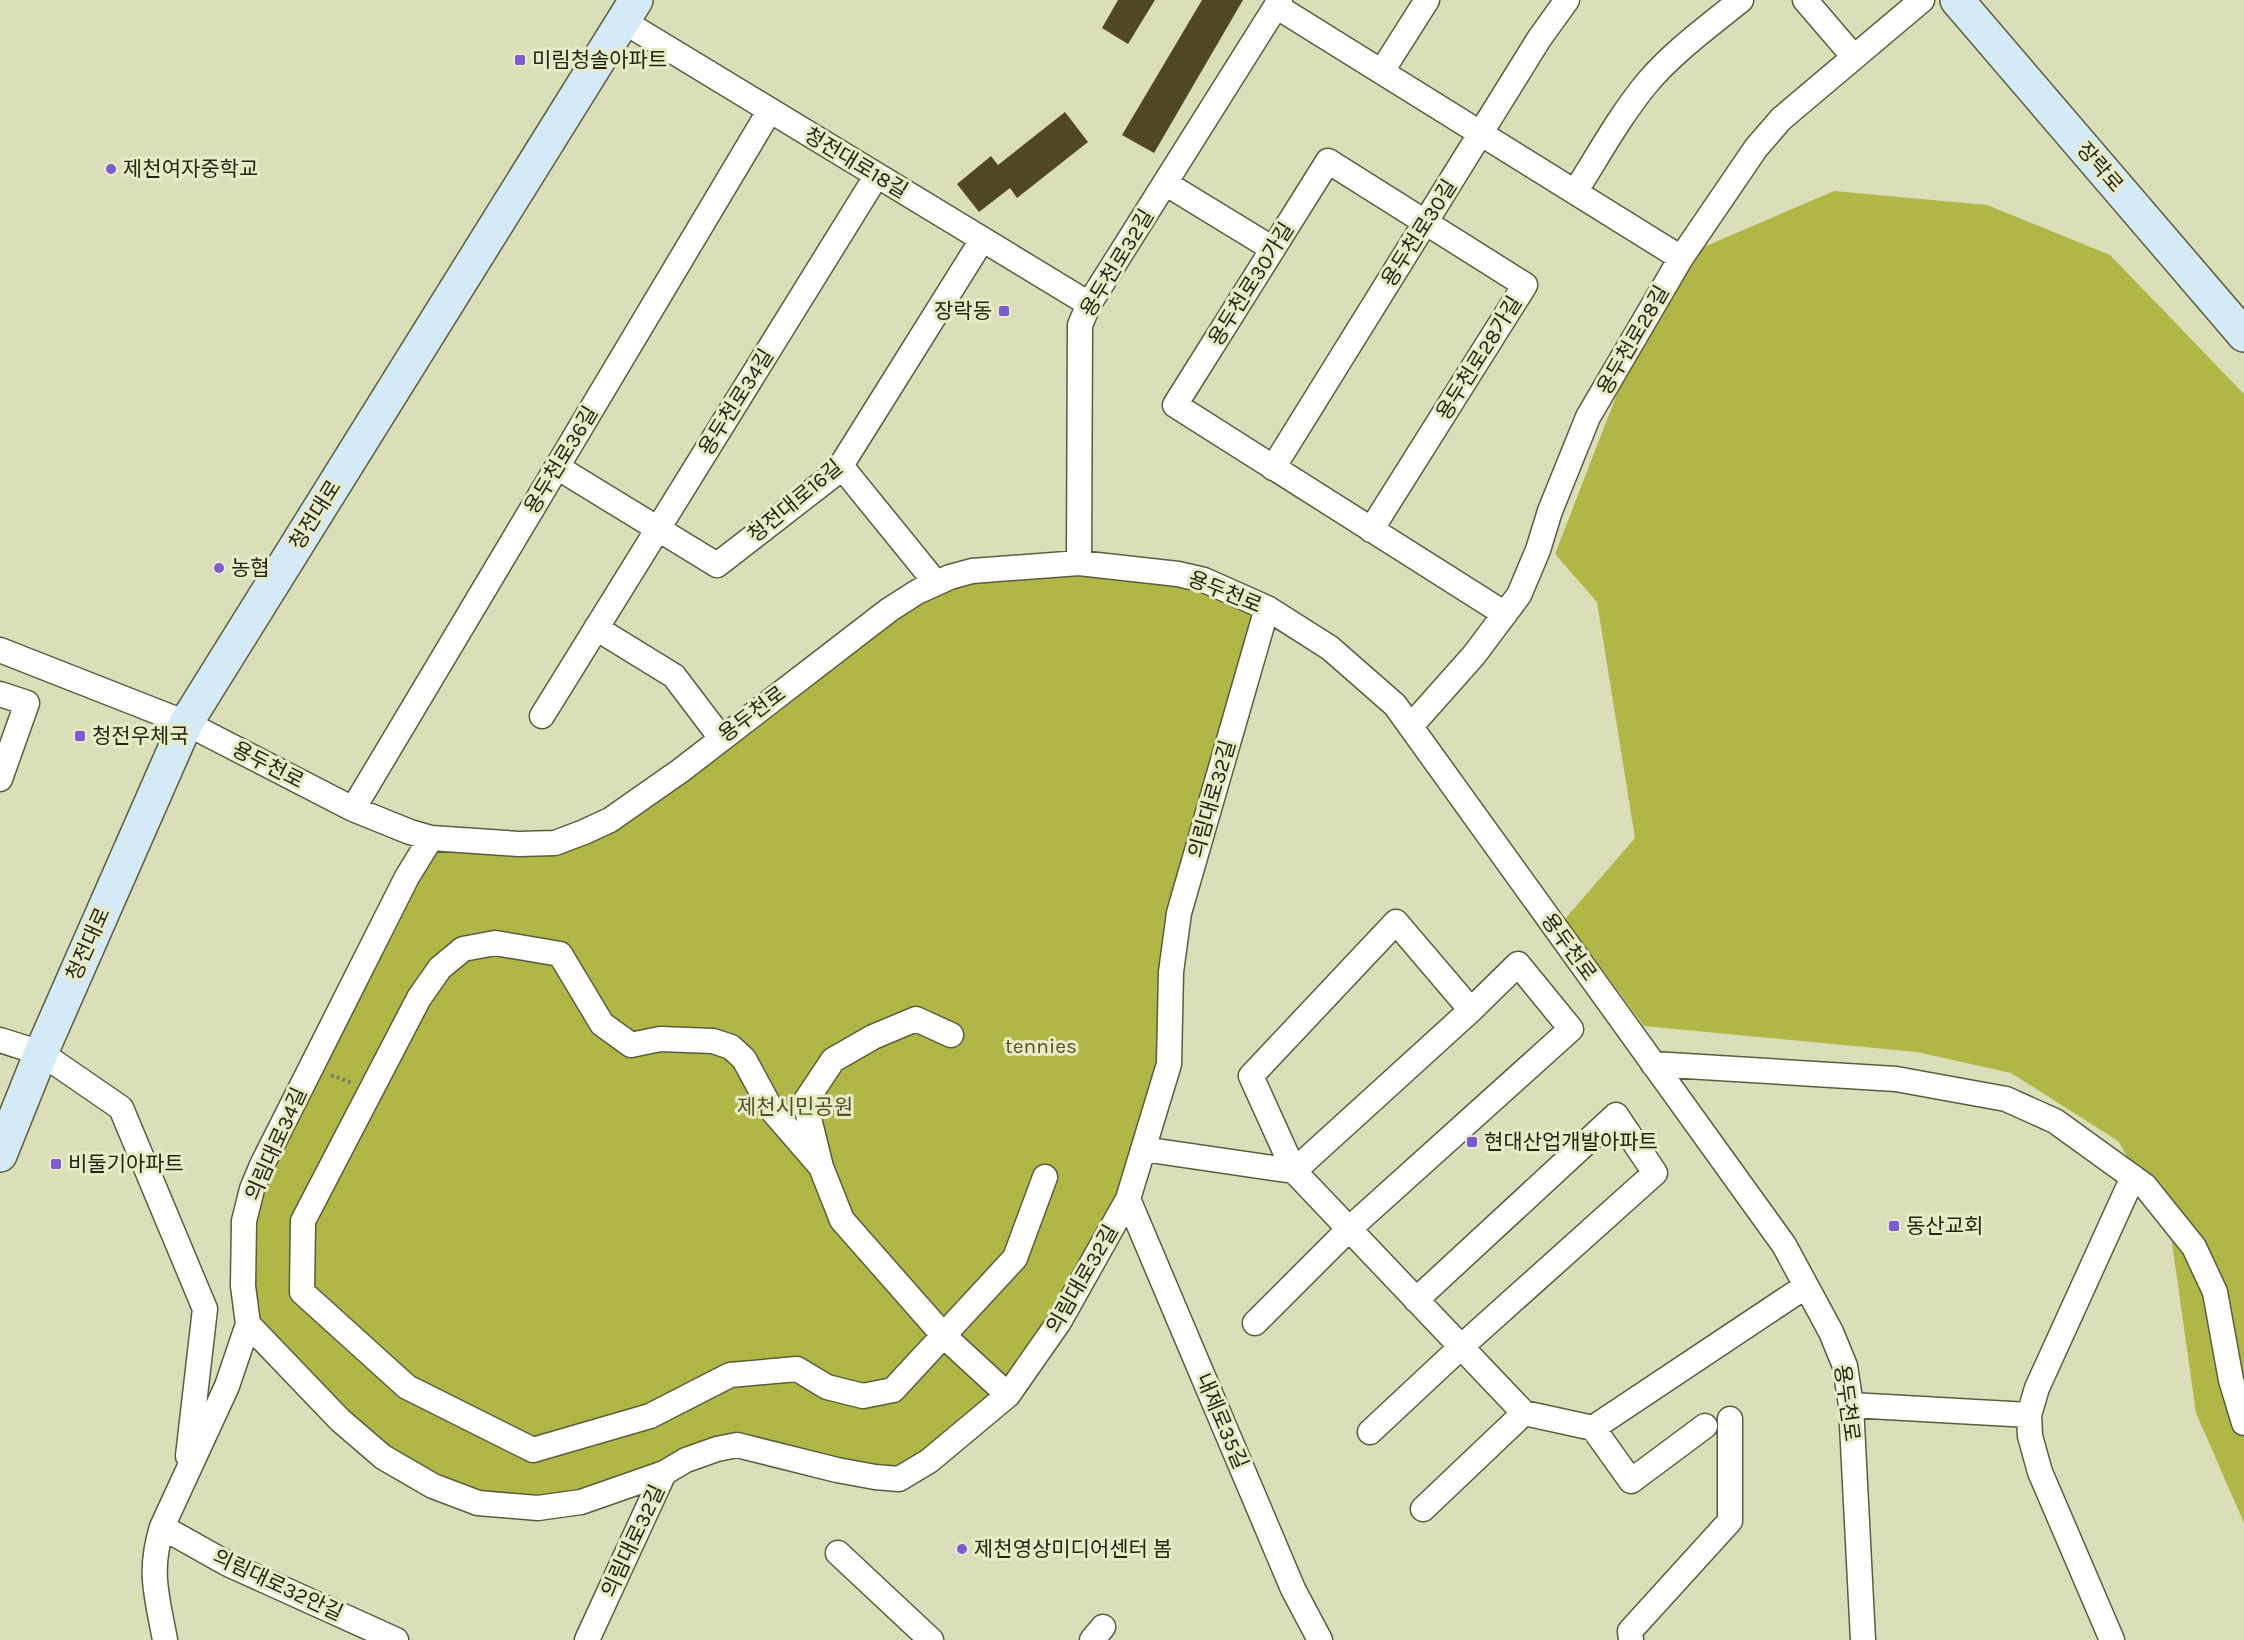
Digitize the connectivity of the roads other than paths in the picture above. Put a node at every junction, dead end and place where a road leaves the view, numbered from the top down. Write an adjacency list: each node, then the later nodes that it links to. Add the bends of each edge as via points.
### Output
1 (1427, 0): 10 (street)
2 (1567, 0): 12 (street, 용두천로30길)
3 (1741, 0): 15 (street, via 1647,83)
4 (1805, 0): 9 (street)
5 (1922, 0): 9 (street, 용두천로28길)
6 (1957, 0): 21 (street, 장락로)
7 (1278, 3): 10 (street); 14 (street, 용두천로32길)
8 (630, 11): 11 (street, 청전대로18길); 35 (street, 청전대로)
9 (1854, 57): 19 (street, 용두천로28길, via 1781,119 1756,147)
10 (1382, 71): 12 (street)
11 (770, 110): 13 (street, 청전대로18길); 23 (street, 용두천로36길)
12 (1481, 133): 15 (street); 16 (street, 용두천로30길)
13 (877, 176): 17 (street, 청전대로18길); 25 (street, 용두천로34길)
14 (1165, 183): 18 (street); 20 (street, 용두천로32길)
15 (1575, 192): 19 (street)
16 (1426, 223): 18 (street, 용두천로30가길, via 1328,161); 24 (street, 용두천로30길); 26 (street, 용두천로28가길, via 1525,285)
17 (982, 240): 20 (street, 청전대로18길); 22 (street, 청전대로16길)
18 (1273, 249): 24 (street, 용두천로30가길, via 1175,405)
19 (1681, 258): 30 (street, 용두천로28길, via 1588,417 1526,581)
20 (1089, 304): 27 (street, 용두천로32길, via 1080,325)
21 (2244, 335)
22 (842, 466): 25 (street, 청전대로16길, via 717,565); 28 (street)
23 (557, 467): 25 (street, 청전대로16길); 39 (street, 용두천로36길)
24 (1273, 468): 26 (street)
25 (657, 529): 31 (street, 용두천로34길)
26 (1371, 530): 30 (street)
27 (1079, 563): 28 (street, 용두천로, via 972,571); 29 (street, 용두천로, via 1204,580)
28 (936, 583): 37 (street, 용두천로, via 889,610)
29 (1267, 608): 36 (street, 용두천로, via 1351,665 1395,705); 46 (street, 의림대로32길, via 1179,913 1171,972 1169,1065)
30 (1505, 614): 36 (street, 용두천로28길)
31 (596, 628): 34 (street, 용두천로34길); 37 (street, via 674,676)
32 (0, 650): 35 (street, 용두천로)
33 (0, 694): 38 (street, via 27,703)
34 (542, 716)
35 (186, 723): 39 (street, 용두천로); 44 (street, 청전대로)
36 (1411, 726): 45 (street, 용두천로)
37 (721, 738): 40 (street, 용두천로, via 610,820 555,843)
38 (0, 779)
39 (353, 809): 40 (street, 용두천로)
40 (430, 838): 57 (street, 의림대로34길, via 406,877 252,1189 244,1221 243,1286)
41 (1470, 1010): 49 (street); 49 (street, via 1396,922 1251,1076); 53 (street, via 1518,964 1571,1029)
42 (951, 1035): 48 (street, via 916,1019 833,1060 805,1102)
43 (0, 1040): 44 (street)
44 (41, 1053): 47 (street, 청전대로); 70 (street, via 121,1108 205,1310)
45 (1653, 1064): 51 (street, via 1896,1079 2006,1099 2055,1121); 54 (street, 용두천로, via 1784,1245)
46 (1143, 1149): 49 (street); 52 (street, 의림대로32길)
47 (0, 1155)
48 (821, 1167): 58 (street, via 842,1220); 58 (street, via 771,1109 744,1059 731,1047 713,1041 660,1039 631,1045 602,1024 560,954 495,943 463,949 440,968 419,998 303,1221 302,1292 407,1387 533,1450 650,1416 730,1375 797,1369 827,1387 863,1396 893,1390)
49 (1294, 1171): 53 (street)
50 (1045, 1177): 58 (street, via 1015,1258)
51 (2133, 1177): 63 (street, via 2037,1388); 65 (street, via 2145,1186 2194,1247 2215,1292 2231,1380)
52 (1128, 1199): 60 (street, 의림대로32길, via 1059,1322); 78 (street, 내제로35길, via 1293,1589)
53 (1349, 1229): 55 (street); 56 (street)
54 (1806, 1286): 61 (street, 용두천로, via 1845,1366); 67 (street)
55 (1416, 1300): 59 (street); 59 (street, via 1616,1115 1656,1173)
56 (1255, 1323)
57 (248, 1324): 69 (street, via 340,1420 384,1457 433,1486 478,1503 538,1508 581,1502); 70 (street, 의림대로34길, via 228,1386)
58 (944, 1336): 60 (street)
59 (1461, 1347): 62 (street); 68 (street)
60 (1008, 1395): 69 (street, 의림대로32길, via 928,1461 899,1479 837,1470 737,1445 687,1460)
61 (1851, 1405): 63 (street); 80 (street, 용두천로)
62 (1524, 1413): 67 (street); 71 (street)
63 (2030, 1414): 81 (street, via 2030,1436 2040,1472)
64 (1730, 1419): 79 (street, via 1730,1521 1630,1631)
65 (2244, 1423)
66 (1705, 1426): 67 (street, via 1631,1481)
67 (1593, 1428)
68 (1370, 1432)
69 (664, 1473): 76 (street, 의림대로32길)
70 (186, 1476): 72 (street, 의림대로34길)
71 (1424, 1509)
72 (162, 1527): 74 (street, 의림대로34길, via 153,1567); 75 (street, 의림대로32안길, via 228,1564)
73 (838, 1553): 77 (street)
74 (165, 1640)
75 (396, 1640)
76 (587, 1640)
77 (931, 1640)
78 (1320, 1640)
79 (1631, 1640)
80 (1863, 1640)
81 (2112, 1640)

